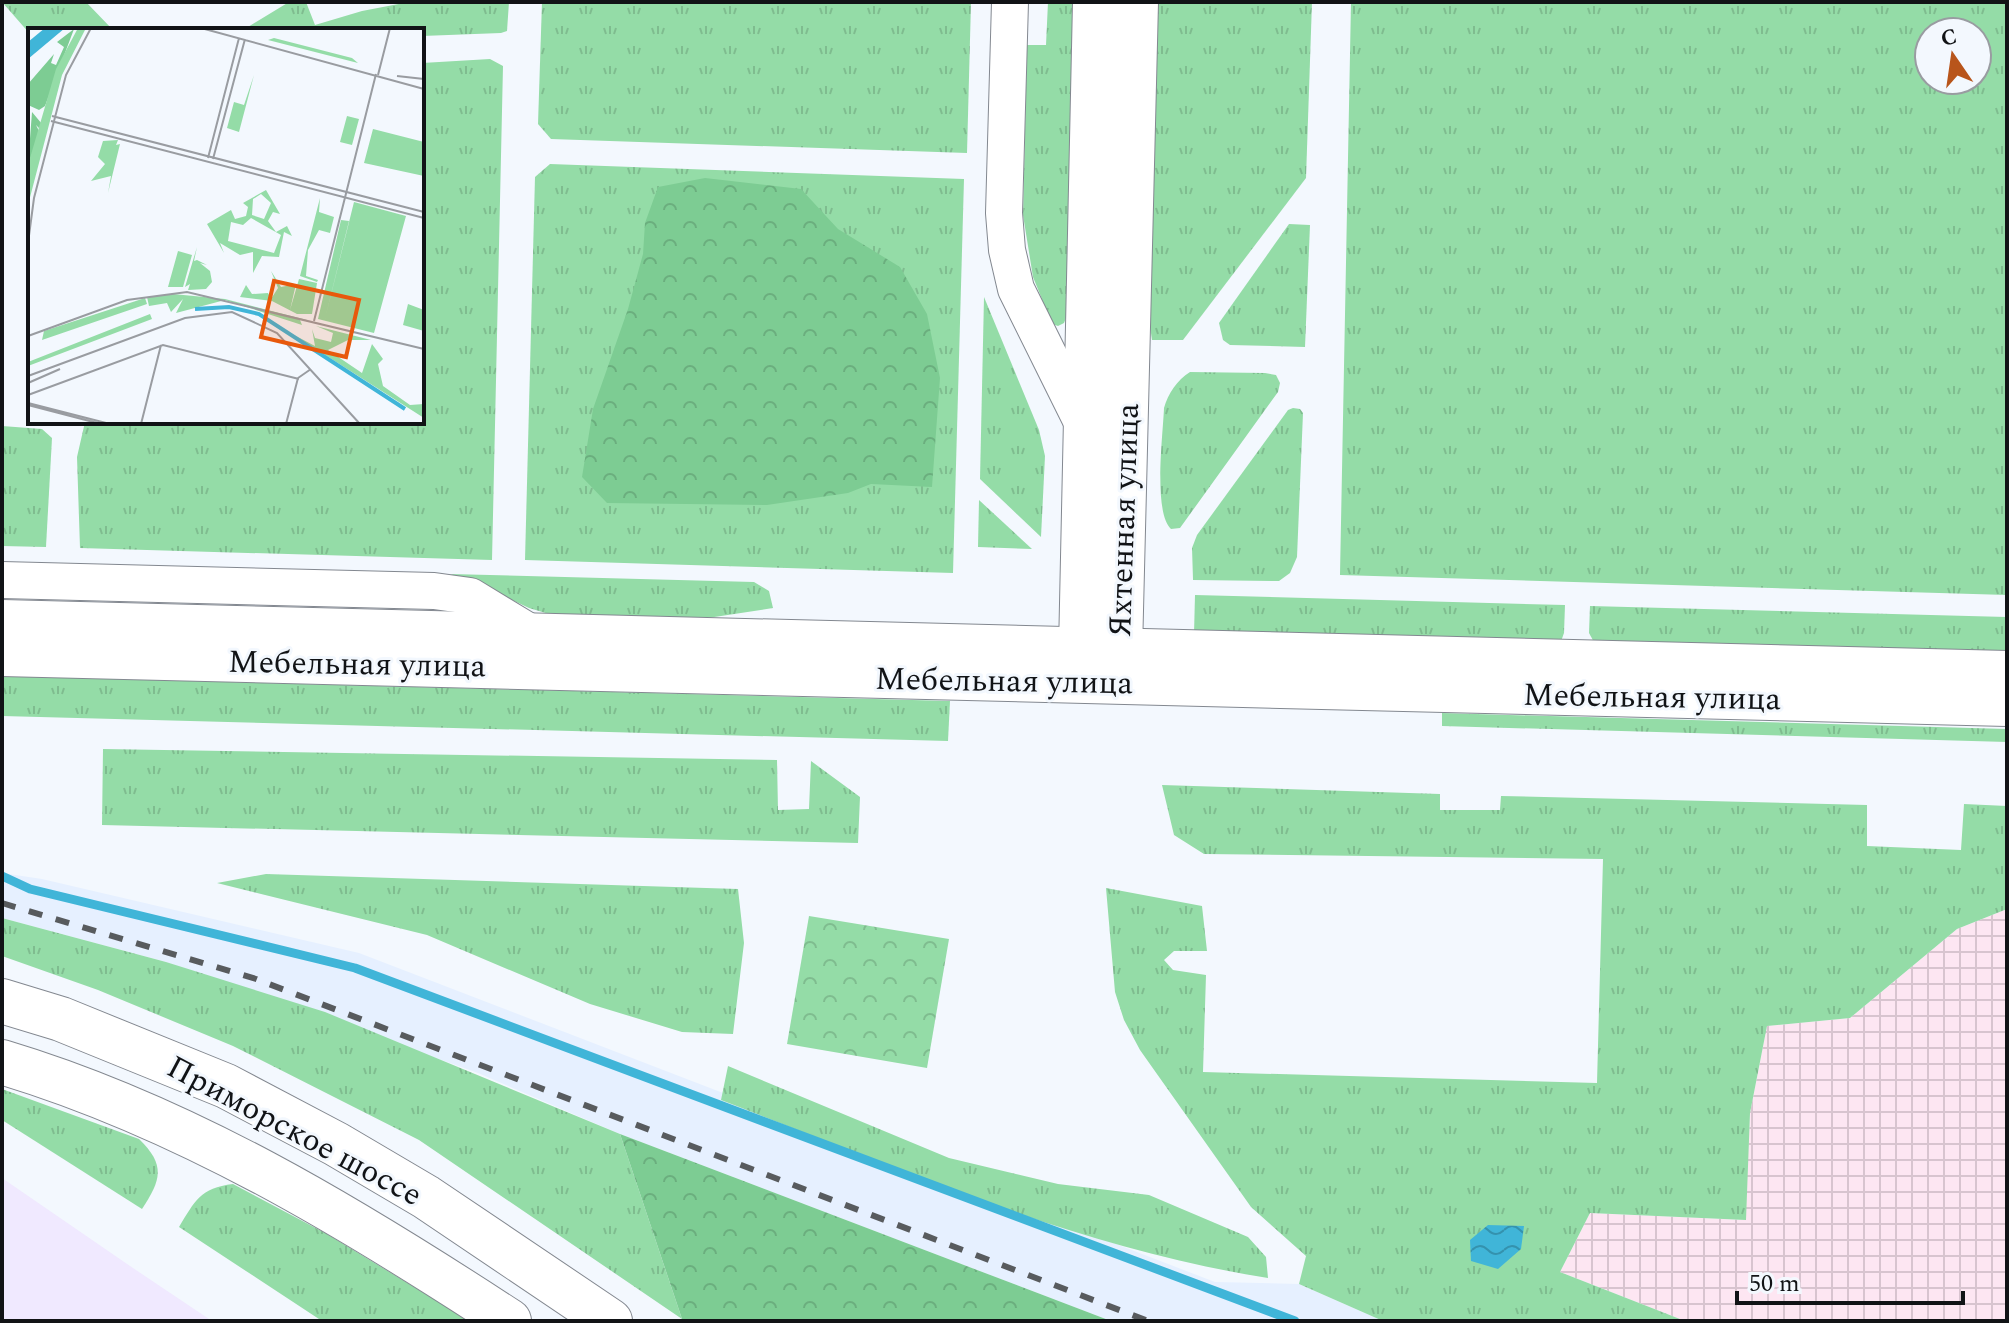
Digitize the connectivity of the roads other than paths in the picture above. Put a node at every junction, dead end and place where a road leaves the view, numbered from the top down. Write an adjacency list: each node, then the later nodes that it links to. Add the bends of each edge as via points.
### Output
1 (1010, 2): 4 (street, via 1007,250 1016,289)
2 (1095, 2): 4 (street, Яхтенная улица)
3 (1136, 2): 9 (street, Яхтенная улица)
4 (1085, 428): 9 (street, Яхтенная улица)
5 (2, 580): 7 (street, via 434,591 470,596)
6 (2, 622): 7 (street, Мебельная улица)
7 (536, 636): 9 (street, Мебельная улица)
8 (2, 654): 9 (street, Мебельная улица)
9 (1100, 661): 10 (street, Мебельная улица); 11 (street, Мебельная улица)
10 (2007, 673)
11 (2007, 704)
12 (2, 1001): 15 (street, Приморское шоссе, via 61,1019 226,1086 295,1122 426,1197)
13 (2, 1062): 14 (street, Приморское шоссе, via 202,1140 397,1247)
14 (509, 1321)
15 (610, 1321)

